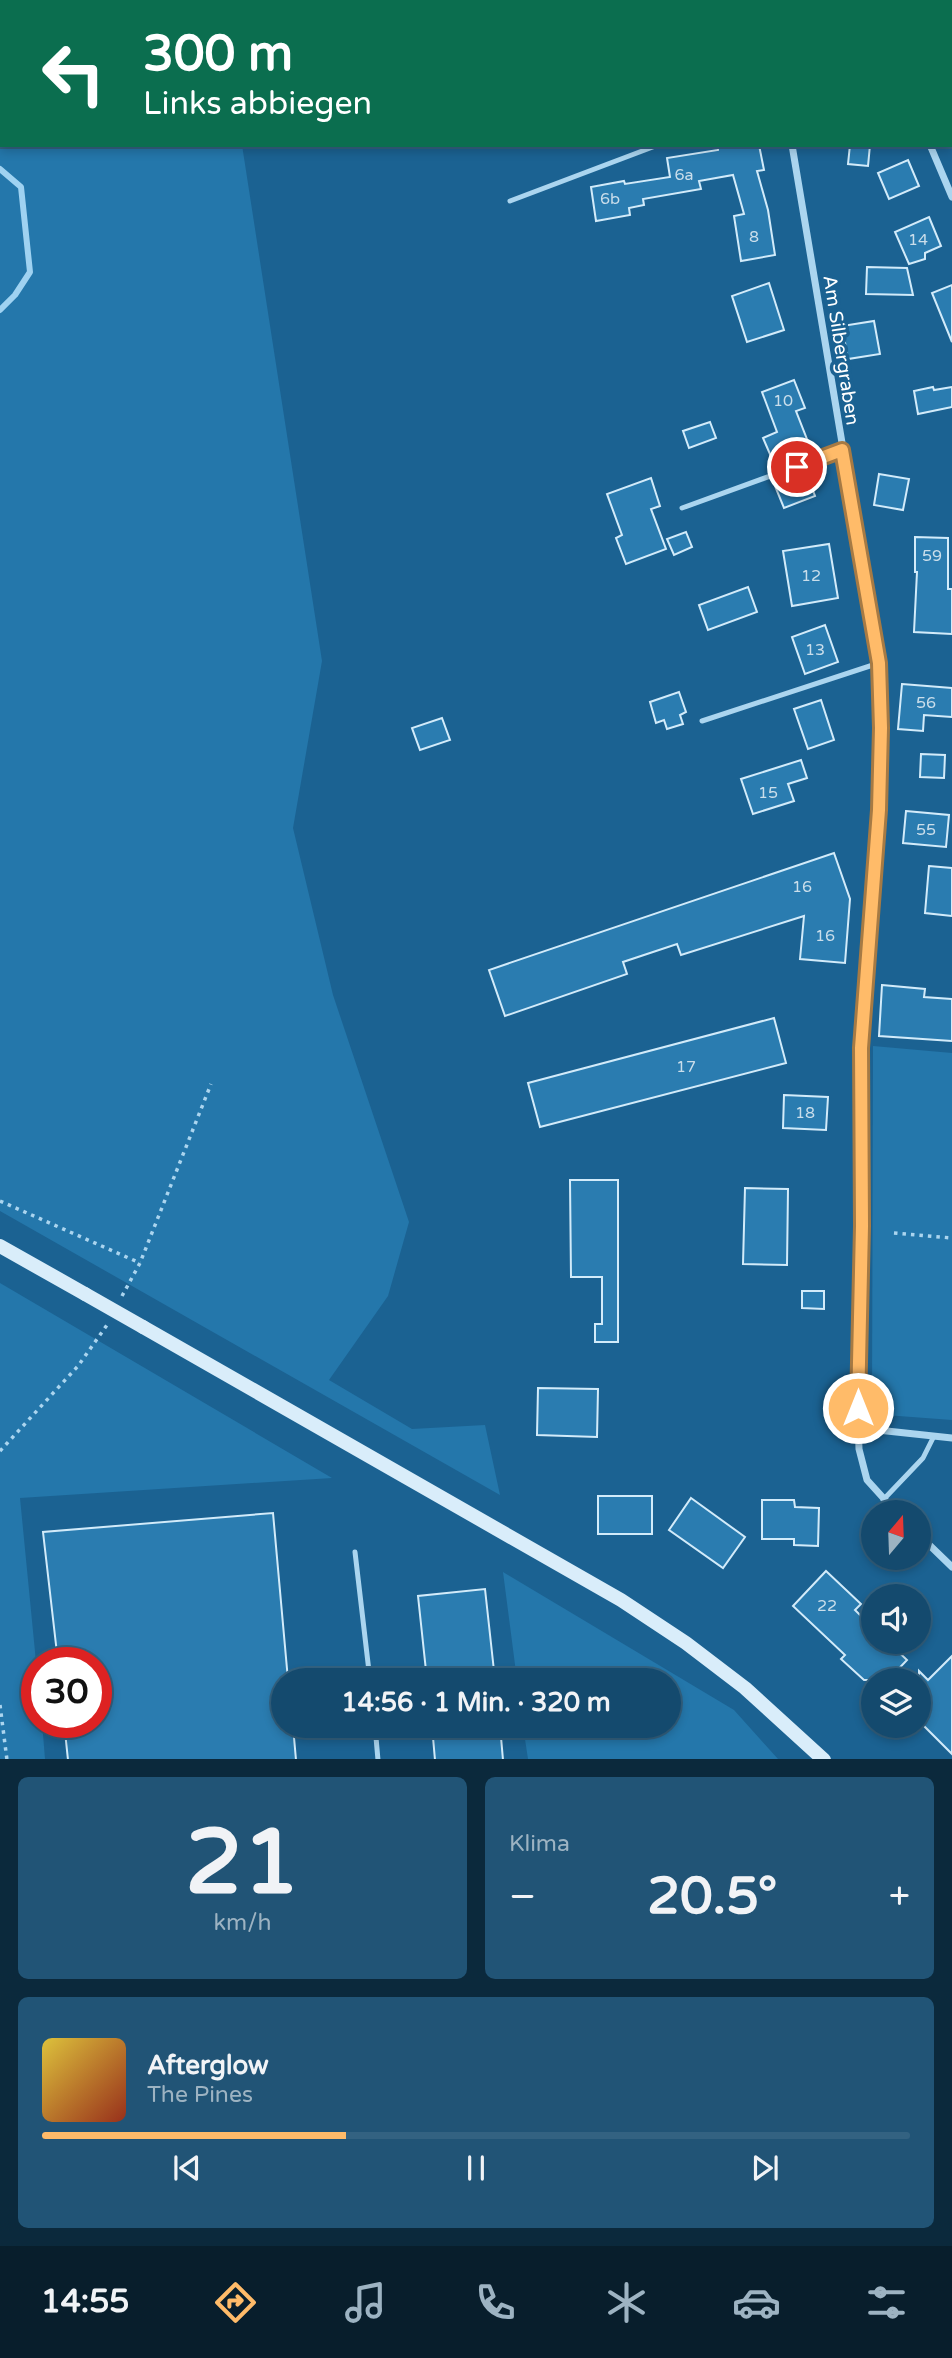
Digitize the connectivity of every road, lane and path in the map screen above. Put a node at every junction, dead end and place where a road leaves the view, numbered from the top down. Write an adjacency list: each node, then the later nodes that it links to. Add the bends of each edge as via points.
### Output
1 (653, 147): 5 (lane)
2 (792, 147): 6 (street, Am Silbergraben)
3 (931, 147): 4 (street)
4 (952, 197)
5 (510, 201)
6 (842, 450): 7 (lane); 8 (street, Am Silbergraben)
7 (682, 508)
8 (879, 663): 9 (lane); 18 (street, Am Silbergraben, via 879,810 861,1048)
9 (702, 721)
10 (211, 1084): 15 (path)
11 (0, 1201): 15 (path)
12 (894, 1233): 13 (path)
13 (952, 1238)
14 (0, 1246): 31 (main road, bridge, via 621,1600 745,1688)
15 (140, 1263): 16 (path)
16 (122, 1297)
17 (109, 1320): 21 (path, via 79,1366)
18 (859, 1428): 19 (street); 22 (street, Am Silbergraben, via 867,1480)
19 (934, 1436): 20 (street); 22 (lane, via 923,1458)
20 (952, 1438)
21 (0, 1451)
22 (883, 1500)
23 (931, 1547): 25 (street)
24 (355, 1552): 26 (lane)
25 (952, 1567)
26 (369, 1668)
27 (0, 1705): 29 (path)
28 (376, 1738): 30 (lane)
29 (7, 1759)
30 (378, 1759)
31 (824, 1759)

